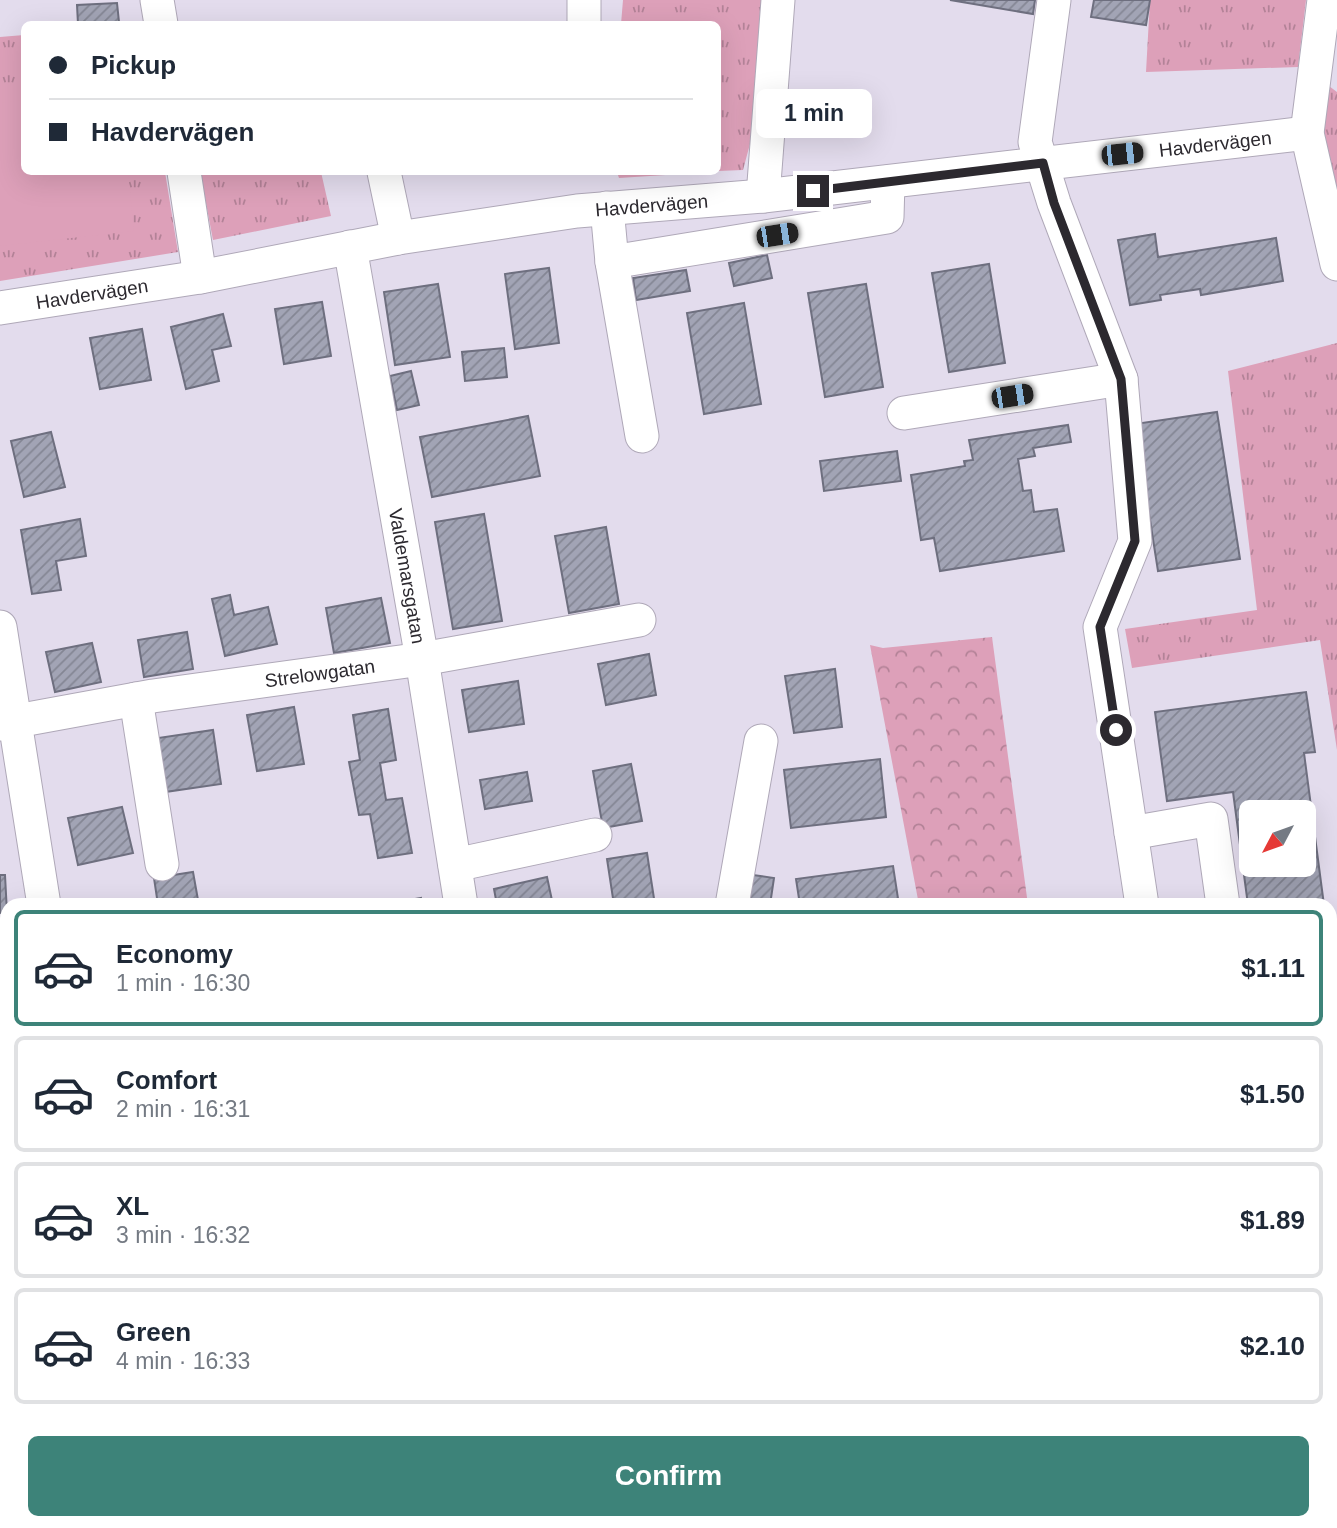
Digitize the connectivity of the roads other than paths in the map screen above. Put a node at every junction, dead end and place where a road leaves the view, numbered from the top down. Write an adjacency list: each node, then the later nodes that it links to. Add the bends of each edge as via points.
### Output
1 (157, 0): 6 (street)
2 (584, 0): 7 (street)
3 (778, 0): 13 (street)
4 (1054, 0): 9 (street, via 1035,142)
5 (1324, 0): 8 (street)
6 (160, 21)
7 (584, 21)
8 (1307, 133): 9 (street, Havdervägen); 18 (street)
9 (1043, 163): 12 (street, Havdervägen); 21 (street)
10 (184, 175): 19 (street)
11 (385, 175): 15 (street)
12 (888, 182): 13 (street, Havdervägen); 17 (street, via 887,217)
13 (763, 197): 14 (street, Havdervägen)
14 (607, 208): 15 (street, Havdervägen); 17 (street)
15 (398, 238): 16 (street, Havdervägen)
16 (350, 247): 19 (street, Havdervägen); 26 (street, Valdemarsgatan)
17 (611, 262): 23 (street)
18 (1337, 264)
19 (200, 277): 20 (street, Havdervägen)
20 (0, 308)
21 (1121, 379): 22 (street); 30 (street, via 1135,541 1100,627)
22 (904, 413)
23 (642, 436)
24 (639, 620): 26 (street, Strelowgatan)
25 (0, 627): 28 (street)
26 (422, 659): 27 (street, Strelowgatan); 33 (street, Valdemarsgatan)
27 (136, 699): 28 (street, Strelowgatan); 32 (street)
28 (8, 723): 34 (street)
29 (761, 741): 36 (street)
30 (1131, 832): 37 (street); 38 (street, via 1211,818)
31 (595, 835): 33 (street)
32 (162, 864)
33 (455, 865): 35 (street, Valdemarsgatan)
34 (43, 898)
35 (460, 898)
36 (733, 898)
37 (1141, 898)
38 (1222, 898)

